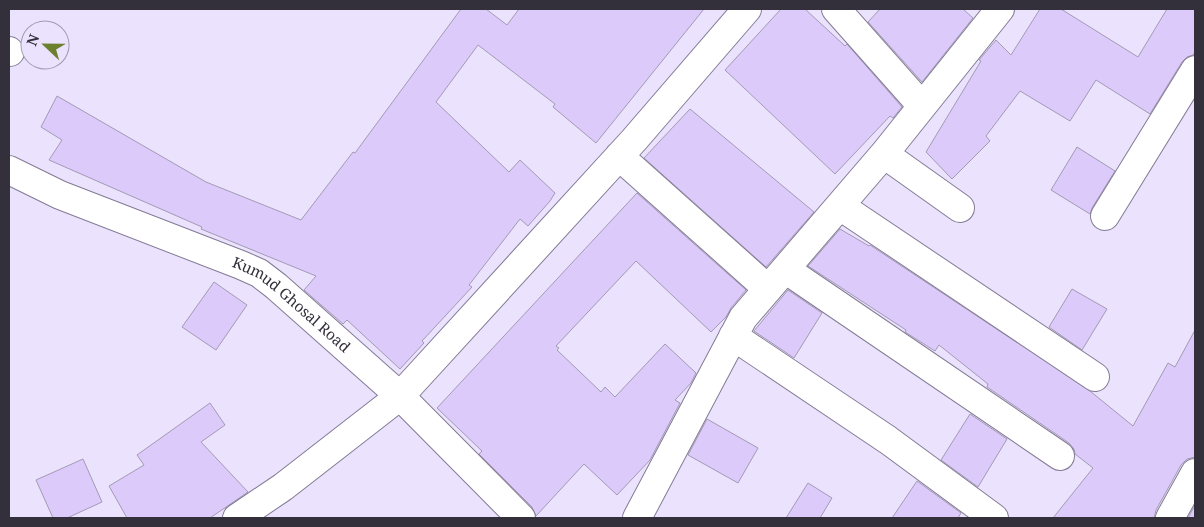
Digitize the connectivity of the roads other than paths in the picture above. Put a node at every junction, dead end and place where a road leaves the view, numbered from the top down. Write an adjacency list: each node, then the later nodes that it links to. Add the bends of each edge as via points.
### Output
1 (747, 9): 7 (street)
2 (836, 9): 5 (street)
3 (1000, 9): 5 (street)
4 (1195, 70): 11 (street)
5 (922, 106): 6 (street)
6 (884, 154): 9 (street); 10 (street)
7 (619, 156): 12 (street); 15 (street)
8 (9, 170): 15 (street, Kumud Ghosal Road, via 60,195 259,273)
9 (840, 206): 12 (street); 14 (street)
10 (960, 208)
11 (1105, 216)
12 (777, 279): 13 (street, via 743,318); 16 (street)
13 (733, 336): 20 (street); 21 (street, via 888,440)
14 (1095, 377)
15 (400, 396): 18 (street, via 284,486); 19 (street, Kumud Ghosal Road)
16 (1060, 456)
17 (1195, 473): 22 (street)
18 (237, 518)
19 (521, 518)
20 (637, 518)
21 (994, 518)
22 (1170, 518)

